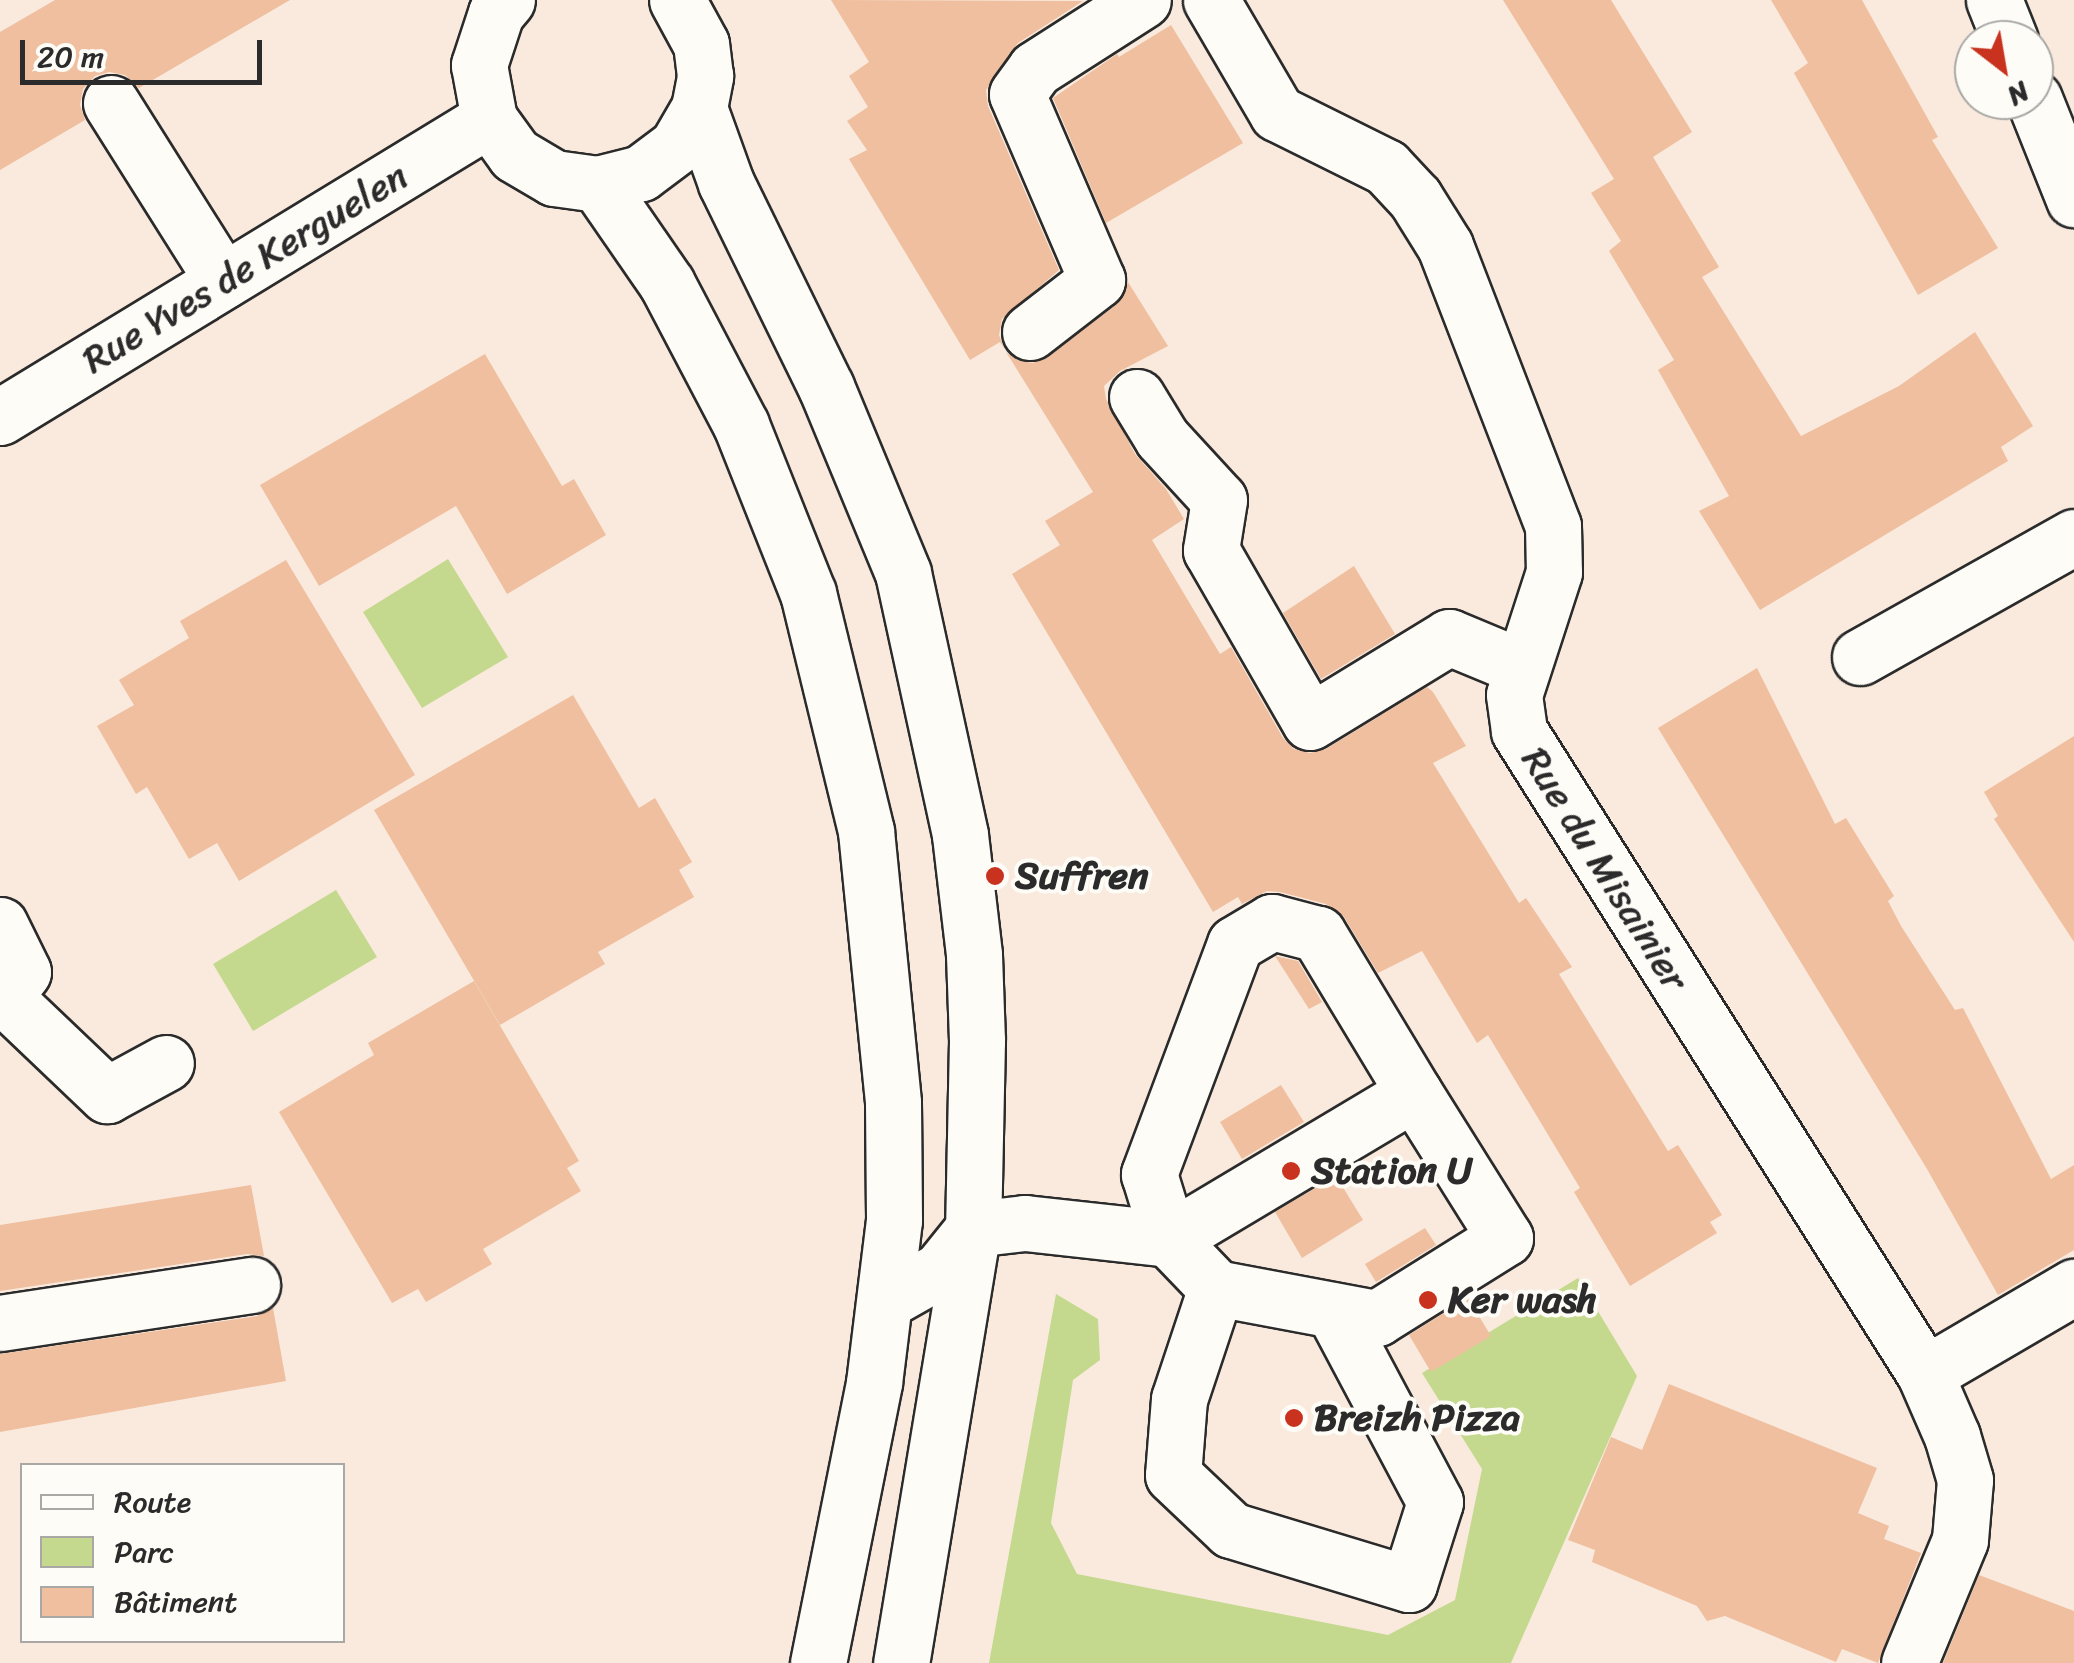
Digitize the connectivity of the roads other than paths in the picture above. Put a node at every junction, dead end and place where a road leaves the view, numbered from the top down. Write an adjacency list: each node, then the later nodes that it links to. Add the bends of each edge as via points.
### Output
1 (1144, 0): 12 (street, via 1035,69 1018,94 1098,280)
2 (1211, 0): 17 (street, Rue du Misainier, via 1277,113 1386,167 1444,246 1553,526 1554,572)
3 (497, 4): 7 (street, via 480,65)
4 (695, 4): 6 (street, via 705,76)
5 (111, 103): 11 (street)
6 (699, 108): 9 (street, via 677,146 641,173); 23 (street, via 726,183 826,387 904,573 960,835 974,955)
7 (490, 119): 9 (street, via 516,155 554,178); 11 (street, Rue Yves de Kerguelen)
8 (2042, 120): 10 (street)
9 (598, 184): 22 (street, via 667,284 741,425 808,593 866,831)
10 (2074, 199)
11 (223, 280): 14 (street, Rue Yves de Kerguelen)
12 (1030, 332)
13 (1136, 397): 17 (street, via 1162,438 1219,500 1212,550 1310,722 1449,637)
14 (0, 417)
15 (2074, 537): 16 (street)
16 (1860, 657)
17 (1521, 667): 31 (street, Rue du Misainier, via 1514,695 1519,731 1543,775)
18 (0, 925): 19 (street, via 23,972)
19 (2, 999): 20 (street, via 107,1096)
20 (166, 1063)
21 (1414, 1093): 24 (street); 24 (street, via 1318,934 1272,922 1235,944 1149,1174); 29 (street, via 1505,1238 1377,1318)
22 (894, 1134): 23 (street, via 950,1192); 28 (street)
23 (973, 1230): 24 (street, via 1025,1223); 28 (street, via 940,1270); 33 (street)
24 (1169, 1239): 27 (street)
25 (252, 1285): 30 (street)
26 (2074, 1287): 31 (street)
27 (1216, 1288): 29 (street); 29 (street, via 1179,1400 1174,1475 1231,1530 1409,1584 1435,1502)
28 (886, 1300): 32 (street)
29 (1334, 1310)
30 (0, 1323)
31 (1925, 1374): 34 (street, Rue du Misainier, via 1965,1480 1960,1540)
32 (818, 1663)
33 (902, 1663)
34 (1909, 1663)

